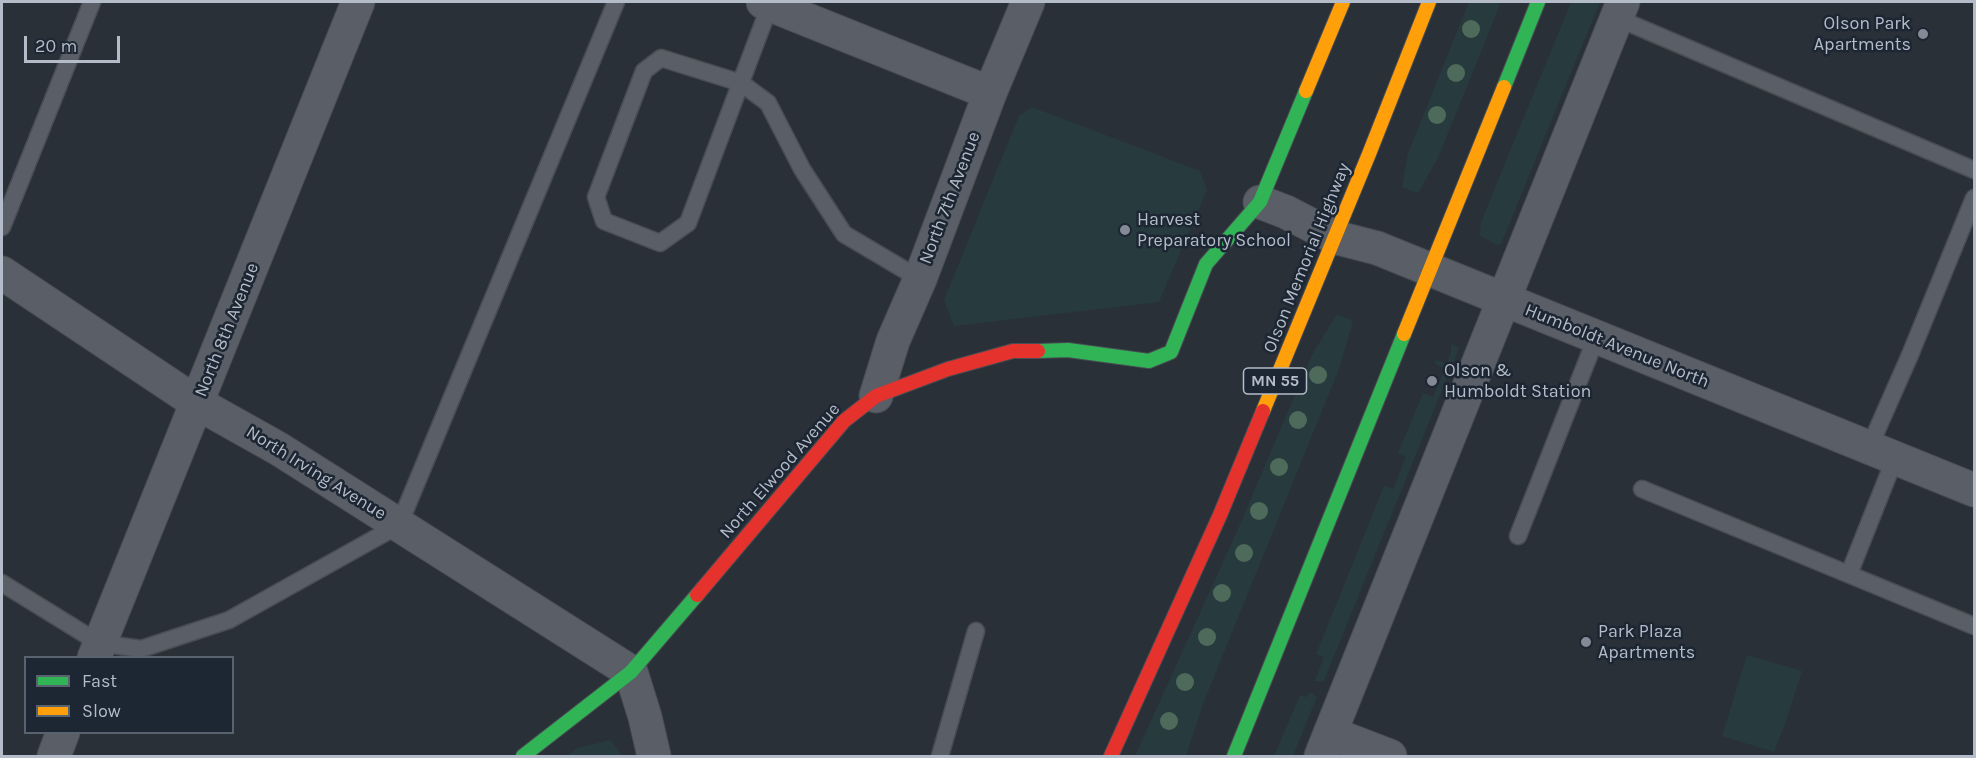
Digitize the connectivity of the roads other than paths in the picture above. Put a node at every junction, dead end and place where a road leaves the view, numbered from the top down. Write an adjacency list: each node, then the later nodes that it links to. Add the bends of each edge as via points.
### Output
1 (92, 2): 15 (lane)
2 (358, 2): 23 (street, North 8th Avenue)
3 (616, 2): 27 (lane)
4 (1028, 2): 11 (street, North 7th Avenue)
5 (1343, 2): 14 (main road, North Elwood Avenue)
6 (1429, 2): 16 (main road, Olson Memorial Highway / MN 55)
7 (1538, 2): 17 (main road)
8 (767, 3): 10 (lane); 11 (street)
9 (1620, 10): 12 (lane); 20 (street)
10 (741, 83): 10 (lane, via 688,223 660,243 604,221 596,197 644,71 661,58); 19 (lane, via 768,104 802,169 844,234)
11 (990, 93): 19 (street, North 7th Avenue)
12 (1974, 170)
13 (1974, 198): 24 (lane, via 1910,355)
14 (1260, 202): 16 (street, Humboldt Avenue North); 22 (main road, North Elwood Avenue, via 1206,264 1171,352 1149,361 1068,350 1013,351 948,369)
15 (2, 227)
16 (1334, 237): 17 (street, Humboldt Avenue North, via 1377,248); 41 (main road, Olson Memorial Highway / MN 55, via 1220,515)
17 (1431, 270): 20 (street, Humboldt Avenue North); 42 (main road)
18 (2, 273): 23 (street, North Irving Avenue)
19 (920, 279): 22 (street, North 7th Avenue, via 893,341)
20 (1504, 300): 21 (street, Humboldt Avenue North); 36 (street)
21 (1596, 338): 24 (street, Humboldt Avenue North); 28 (lane)
22 (876, 396): 34 (main road, North Elwood Avenue, via 844,421)
23 (197, 403): 27 (street, North Irving Avenue, via 279,449); 33 (street, North 8th Avenue)
24 (1882, 453): 26 (street, Humboldt Avenue North); 29 (lane)
25 (1642, 489): 29 (lane)
26 (1974, 490)
27 (399, 525): 33 (lane, via 229,620 141,648); 34 (street, North Irving Avenue)
28 (1518, 536)
29 (1849, 574): 31 (lane)
30 (2, 583): 33 (lane)
31 (1974, 626)
32 (976, 631): 40 (lane)
33 (96, 650)
34 (631, 672): 38 (main road, North Elwood Avenue); 39 (street)
35 (62, 734): 37 (street)
36 (1325, 744): 43 (street)
37 (54, 756)
38 (523, 756)
39 (654, 756)
40 (940, 756)
41 (1111, 756)
42 (1234, 756)
43 (1390, 756)

